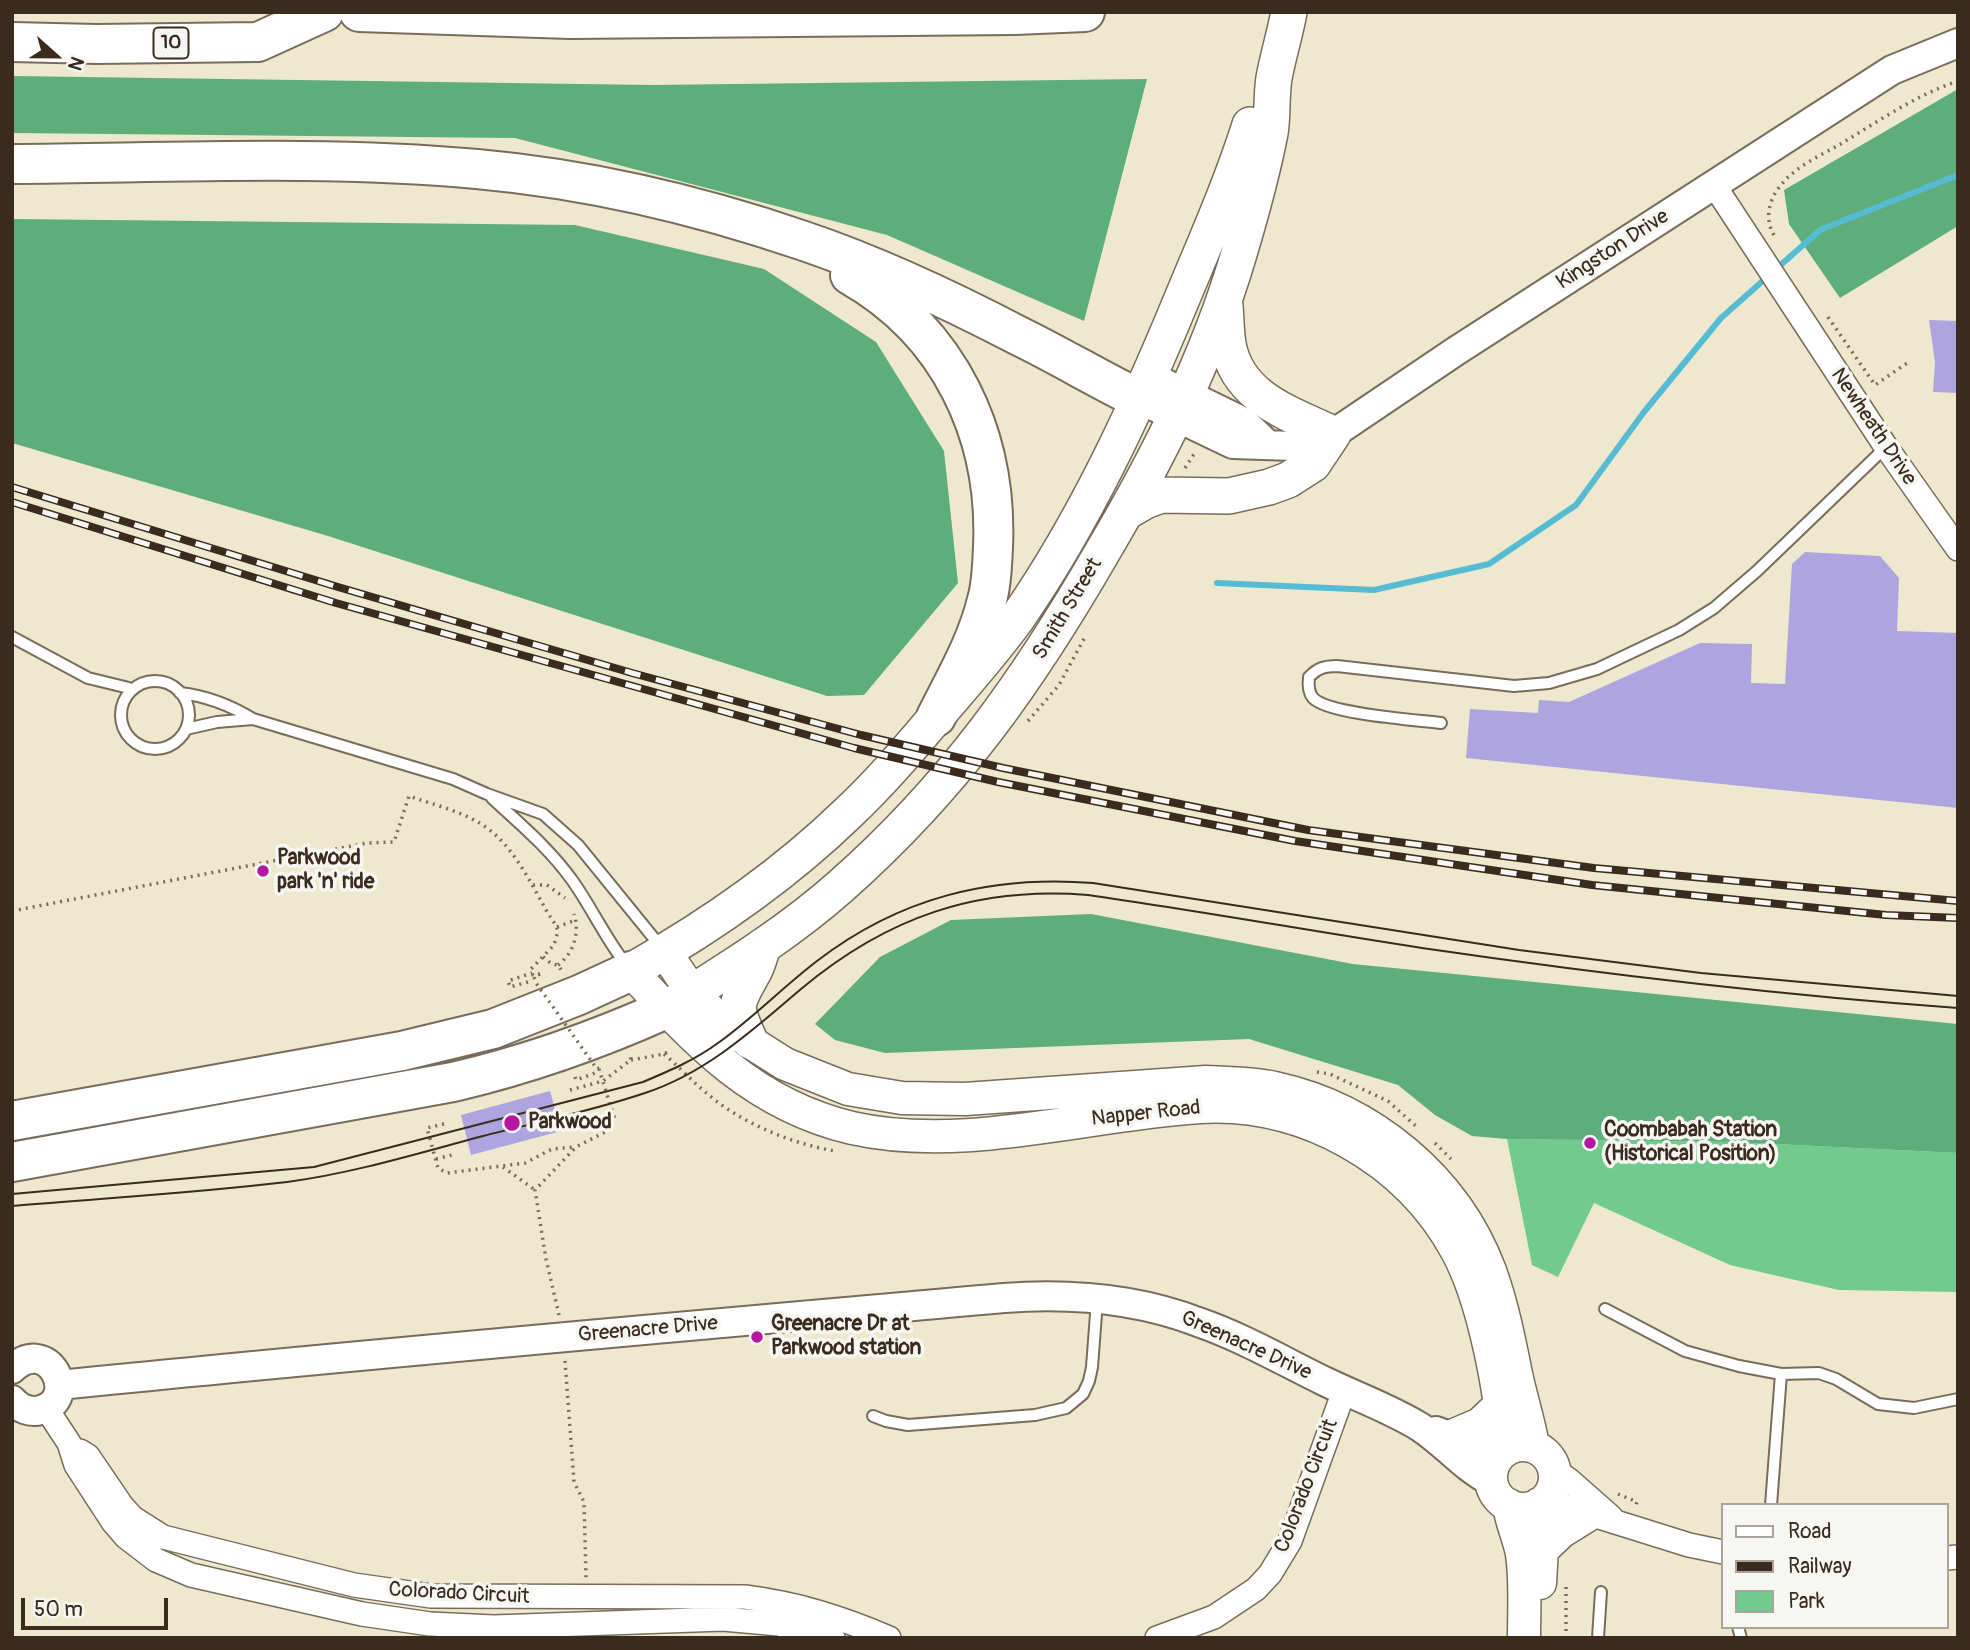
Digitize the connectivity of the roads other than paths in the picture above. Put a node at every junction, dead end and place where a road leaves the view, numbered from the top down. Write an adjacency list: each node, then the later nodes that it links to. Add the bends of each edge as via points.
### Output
1 (324, 12): 5 (highway, 10, via 258,42)
2 (359, 12): 3 (highway, via 584,19)
3 (1085, 12)
4 (1289, 12): 7 (main road, Smith Street)
5 (12, 41)
6 (1958, 43): 9 (street, Kingston Drive, via 1892,71)
7 (1274, 79): 11 (main road, Smith Street, via 1270,132); 12 (main road, Smith Street, via 1251,122 1223,203)
8 (12, 164): 10 (highway, via 341,161 480,169 672,202)
9 (1714, 185): 14 (street, Kingston Drive); 15 (street, Newheath Drive)
10 (806, 242): 12 (highway, via 885,272); 21 (highway, via 870,286 918,329 953,376 988,461 994,526 988,600 970,652)
11 (1225, 296): 13 (main road, Smith Street); 14 (main road, via 1229,346 1252,390 1274,407)
12 (1145, 388): 13 (street, Kingston Drive); 21 (main road, Smith Street, via 1044,576 982,666)
13 (1182, 405): 14 (street, Kingston Drive, via 1233,444 1294,446); 16 (main road, Smith Street)
14 (1333, 434): 16 (main road, via 1313,464 1288,480 1229,496 1161,495)
15 (1886, 447): 17 (street, Newheath Drive); 23 (lane, via 1714,608 1597,669 1549,683 1514,686 1337,666 1325,666 1309,677 1308,688 1321,704)
16 (1126, 512): 26 (main road, Smith Street, via 1042,654 951,776 839,888)
17 (1958, 549)
18 (12, 637): 19 (lane, via 88,678)
19 (133, 690): 20 (lane, via 152,681); 24 (lane, via 121,717 136,744 166,747)
20 (180, 693): 22 (lane, via 233,706); 24 (lane, via 188,710)
21 (936, 717): 27 (main road, Smith Street, via 820,839 743,900)
22 (253, 719): 24 (lane); 25 (lane, via 453,779)
23 (1441, 723)
24 (186, 729)
25 (487, 794): 27 (lane, via 555,822); 28 (lane, via 556,859)
26 (764, 946): 29 (main road, Smith Street); 30 (main road, via 738,1000)
27 (665, 952): 28 (main road, Smith Street); 29 (main road, Napper Road)
28 (631, 971): 29 (main road, Napper Road); 31 (highway, via 524,1018 451,1040)
29 (679, 1001): 30 (main road, Napper Road); 32 (highway, via 622,1029 506,1070); 41 (main road, Napper Road, via 716,1058 754,1087 828,1121 872,1132 953,1136 1203,1107 1263,1111 1318,1127 1370,1154 1412,1190 1457,1251 1471,1281)
30 (750, 1041): 46 (main road, Napper Road, via 827,1083 869,1094 965,1098 1206,1082 1246,1084 1308,1098 1369,1126 1417,1162 1477,1241 1501,1306)
31 (12, 1121)
32 (12, 1161)
33 (1098, 1298): 37 (street, Greenacre Drive, via 1199,1322); 38 (street, Greenacre Drive, via 1004,1298 195,1370); 42 (lane, via 1093,1367 1083,1394 1066,1408 1035,1415 908,1425)
34 (1605, 1309): 36 (lane, via 1685,1351)
35 (12, 1369): 38 (street, via 26,1360 42,1360 55,1370)
36 (1781, 1374): 39 (lane, via 1819,1373 1836,1378 1878,1404 1893,1407 1914,1408); 47 (lane)
37 (1344, 1391): 43 (street, Greenacre Drive); 54 (street, Colorado Circuit, via 1290,1541 1270,1574 1214,1618)
38 (53, 1397): 40 (street, Greenacre Drive, via 30,1411); 45 (street, Colorado Circuit)
39 (1958, 1399)
40 (13, 1402)
41 (1500, 1405): 44 (main road, via 1480,1424); 46 (main road, Napper Road)
42 (873, 1416)
43 (1420, 1427): 44 (street, Greenacre Drive); 46 (street, Greenacre Drive, via 1471,1471)
44 (1452, 1436): 46 (street, Greenacre Drive)
45 (69, 1443): 52 (street, Colorado Circuit, via 95,1497 126,1537 156,1560 217,1582 430,1624 723,1619 779,1624); 53 (street, Colorado Circuit, via 88,1456 133,1518 151,1531 175,1542 354,1585 462,1597 712,1596 775,1601 827,1613)
46 (1522, 1477): 48 (street); 48 (street, via 1600,1505); 49 (main road, Napper Road, via 1543,1530); 55 (main road, Napper Road, via 1511,1521 1524,1570)
47 (1771, 1503)
48 (1602, 1517): 49 (main road, via 1561,1532); 50 (street)
49 (1541, 1551): 56 (main road, Napper Road)
50 (1722, 1552)
51 (1601, 1592): 57 (lane)
52 (833, 1638)
53 (889, 1638)
54 (1157, 1638)
55 (1524, 1638)
56 (1540, 1638)
57 (1598, 1638)

